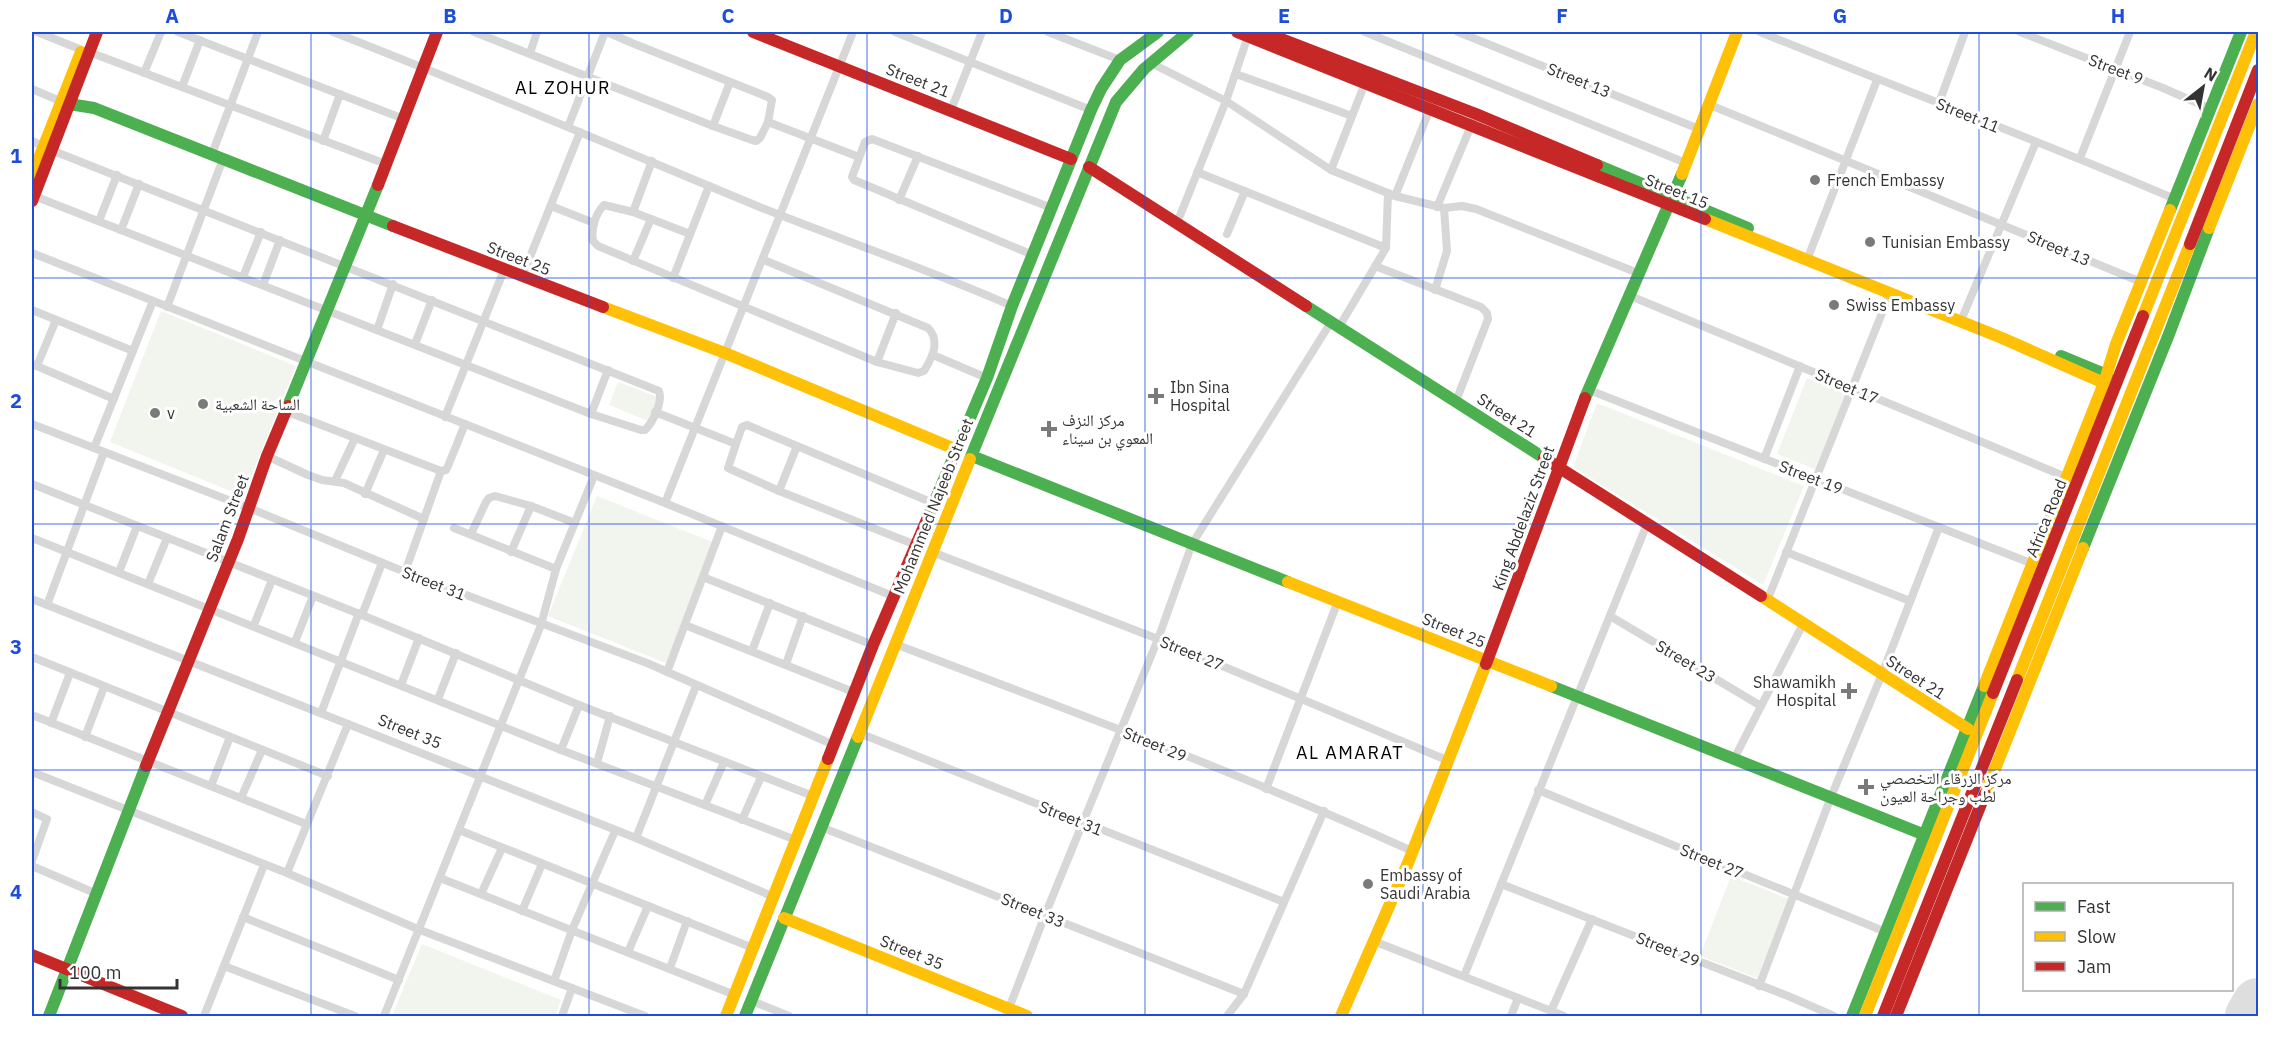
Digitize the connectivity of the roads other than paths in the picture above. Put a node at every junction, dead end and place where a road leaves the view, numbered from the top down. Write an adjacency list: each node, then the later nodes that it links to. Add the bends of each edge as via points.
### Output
1 (37, 32): 35 (street)
2 (89, 32): 35 (main road)
3 (97, 32): 35 (main road)
4 (161, 32): 45 (street)
5 (178, 32): 32 (street)
6 (258, 32): 37 (street)
7 (333, 32): 41 (street)
8 (437, 32): 41 (main road, Salam Street)
9 (474, 32): 34 (street)
10 (506, 32): 34 (street)
11 (537, 32): 36 (street)
12 (606, 32): 47 (street); 49 (street)
13 (753, 32): 42 (main road, Street 21)
14 (853, 32): 42 (street)
15 (895, 32): 39 (street)
16 (982, 32): 39 (street)
17 (1048, 32): 38 (street)
18 (1188, 32): 33 (main road, Mohammed Najeeb Street)
19 (1194, 32): 33 (main road)
20 (1263, 32): 50 (main road, Street 15)
21 (1365, 32): 83 (street)
22 (1458, 32): 70 (street, Street 13)
23 (1737, 32): 59 (main road, King Abdelaziz Street)
24 (1760, 32): 48 (street, Street 11)
25 (1965, 32): 56 (street)
26 (2020, 32): 43 (street, Street 9)
27 (2130, 32): 43 (street)
28 (2241, 32): 61 (main road, Africa Road)
29 (2256, 32): 154 (main road, Africa Road)
30 (1156, 33): 38 (main road, Mohammed Najeeb Street)
31 (1243, 34): 46 (street); 50 (main road, Street 15)
32 (200, 40): 37 (street); 51 (street)
33 (1176, 41): 40 (main road, Mohammed Najeeb Street)
34 (502, 42): 36 (street)
35 (86, 51): 45 (street); 55 (main road)
36 (530, 53): 47 (street)
37 (248, 57): 53 (street); 58 (street)
38 (1120, 60): 63 (main road, Mohammed Najeeb Street)
39 (970, 61): 62 (street); 63 (street)
40 (1151, 63): 54 (street); 85 (main road, Mohammed Najeeb Street, via 1116,102)
41 (424, 67): 65 (main road, Salam Street); 69 (street)
42 (839, 67): 62 (main road, Street 21); 72 (street)
43 (2114, 69): 61 (street, Street 9); 79 (street)
44 (2259, 70): 159 (main road, Africa Road)
45 (144, 73): 51 (street)
46 (1236, 74): 54 (street); 64 (street)
47 (587, 76): 68 (street); 69 (street)
48 (1877, 80): 56 (street, Street 11); 82 (street)
49 (730, 82): 67 (street, via 772,100); 68 (street)
50 (1372, 82): 60 (main road, Street 15); 64 (street); 66 (main road, Street 15)
51 (182, 87): 58 (street)
52 (32, 89): 55 (street, Street 25)
53 (340, 94): 65 (street); 73 (street)
54 (1226, 101): 86 (street); 87 (street)
55 (64, 103): 75 (main road); 77 (main road, Street 25, via 94,108)
56 (1940, 103): 74 (street, Street 11)
57 (2259, 104): 373 (main road)
58 (230, 105): 73 (street); 77 (street)
59 (1710, 105): 70 (main road, King Abdelaziz Street); 82 (street, Street 13)
60 (1430, 109): 66 (main road, Street 15); 93 (street)
61 (2211, 109): 95 (main road, Africa Road)
62 (951, 110): 80 (main road, Street 21)
63 (1091, 110): 80 (main road, Mohammed Najeeb Street)
64 (1352, 116): 86 (street)
65 (404, 119): 84 (main road, Salam Street)
66 (1473, 120): 97 (main road, Street 15); 99 (street)
67 (768, 122): 68 (street, via 756,141); 72 (street)
68 (713, 126)
69 (568, 127): 71 (street)
70 (1699, 129): 83 (main road, King Abdelaziz Street)
71 (580, 132): 81 (street); 98 (street)
72 (810, 138): 78 (street); 104 (street)
73 (323, 141): 84 (street)
74 (2036, 142): 79 (street, Street 11); 109 (street)
75 (42, 146): 88 (main road); 89 (street); 94 (main road)
76 (918, 156): 78 (street, via 872,139 865,142); 96 (street); 100 (street)
77 (218, 157): 101 (street); 103 (main road, Street 25)
78 (859, 157): 96 (street, via 852,177)
79 (2080, 158): 95 (street, Street 11)
80 (1071, 159): 100 (main road, Mohammed Najeeb Street)
81 (652, 161): 91 (street); 102 (street)
82 (1845, 162): 109 (street, Street 13); 119 (street)
83 (1686, 163): 97 (main road, King Abdelaziz Street)
84 (386, 164): 103 (main road, Salam Street)
85 (1089, 167): 108 (main road, Street 21); 183 (main road, Mohammed Najeeb Street)
86 (1331, 170): 93 (street)
87 (1197, 172): 92 (street); 108 (street)
88 (32, 176)
89 (117, 176): 90 (street); 106 (street)
90 (139, 184): 101 (street); 110 (street)
91 (709, 186): 104 (street); 112 (street)
92 (1245, 192): 113 (street); 115 (street)
93 (1392, 194): 99 (street); 115 (street)
94 (33, 198): 106 (street)
95 (2175, 199): 129 (main road, Africa Road)
96 (899, 200): 118 (street)
97 (1671, 201): 119 (main road, Street 15); 125 (main road, King Abdelaziz Street)
98 (551, 206): 107 (street); 127 (street)
99 (1441, 207): 125 (street, via 1476,209); 132 (street, via 1447,251)
100 (1052, 208): 118 (main road, Mohammed Najeeb Street)
101 (204, 210): 111 (street); 117 (street)
102 (633, 212): 105 (street); 107 (street, via 604,205)
103 (366, 215): 122 (main road, Salam Street); 124 (main road, Street 25)
104 (781, 215): 120 (street); 137 (street)
105 (651, 219): 112 (street); 121 (street)
106 (99, 221): 110 (street)
107 (594, 223): 121 (street, via 593,241 598,246)
108 (1177, 223): 146 (main road, Street 21)
109 (2000, 224): 129 (street, Street 13); 143 (street)
110 (121, 230): 117 (street)
111 (261, 232): 114 (street); 126 (street)
112 (690, 234): 128 (street)
113 (1227, 234)
114 (280, 240): 122 (street); 131 (street)
115 (1386, 249): 123 (street)
116 (32, 253): 136 (street)
117 (187, 255): 126 (street); 138 (street)
118 (1033, 255): 137 (main road, Mohammed Najeeb Street)
119 (1808, 257): 133 (main road, Street 15); 143 (main road, Street 15)
120 (764, 260): 139 (street); 142 (street)
121 (633, 261): 128 (street)
122 (344, 265): 130 (street); 141 (main road, Salam Street)
123 (1375, 266): 132 (street); 146 (street)
124 (504, 270): 127 (main road, Street 25); 145 (street)
125 (1638, 273): 134 (main road, King Abdelaziz Street)
126 (243, 277): 131 (street)
127 (522, 277): 150 (main road, Street 25)
128 (673, 278): 139 (street)
129 (2141, 282): 161 (main road, Africa Road)
130 (393, 284): 135 (street); 147 (street)
131 (263, 285): 141 (street)
132 (1435, 290): 167 (street, via 1481,307 1488,319)
133 (1890, 293): 161 (main road, Street 15); 162 (street)
134 (1628, 295): 157 (street, Street 17); 163 (main road, King Abdelaziz Street)
135 (432, 300): 145 (street); 148 (street)
136 (153, 301): 138 (street); 149 (street)
137 (1012, 306): 160 (main road, Mohammed Najeeb Street)
138 (167, 307): 152 (street)
139 (743, 308): 150 (street); 153 (street)
140 (32, 310): 144 (street)
141 (327, 310): 147 (street); 152 (main road, Salam Street)
142 (896, 313): 151 (street, via 932,332); 153 (street)
143 (1963, 316): 161 (main road, Street 15)
144 (56, 320): 149 (street); 155 (street)
145 (484, 320): 156 (street); 158 (street)
146 (1335, 325): 167 (main road, Street 21); 209 (street)
147 (377, 330): 148 (street)
148 (415, 344): 156 (street)
149 (133, 351): 165 (street)
150 (725, 353): 174 (street); 179 (main road, Street 25)
151 (933, 355): 153 (street, via 921,373); 160 (street)
152 (306, 362): 168 (main road, Salam Street); 171 (street)
153 (877, 362)
154 (2125, 364): 159 (main road, via 2130,374); 164 (main road, Africa Road)
155 (34, 365): 165 (street)
156 (466, 365): 170 (street); 171 (street)
157 (1800, 366): 162 (street, Street 17); 184 (street)
158 (608, 370): 169 (street, via 659,390 661,398); 170 (street)
159 (2140, 370): 166 (main road, Africa Road)
160 (987, 378): 179 (main road, Mohammed Najeeb Street)
161 (2106, 379): 188 (main road, Africa Road)
162 (1852, 388): 188 (street, Street 17); 189 (street)
163 (1588, 390): 184 (street, Street 19); 185 (main road, King Abdelaziz Street)
164 (2114, 394): 166 (main road, via 2121,393); 236 (main road, Africa Road)
165 (114, 399): 178 (street)
166 (2130, 399): 372 (main road, Africa Road)
167 (1456, 401): 185 (main road, Street 21)
168 (285, 411): 175 (street); 182 (main road, Salam Street)
169 (655, 412): 170 (street, via 645,430); 174 (street)
170 (591, 414)
171 (445, 417): 173 (street)
172 (32, 424): 178 (street, Street 31)
173 (465, 424): 186 (street, via 446,470); 187 (street)
174 (695, 427): 176 (street); 194 (street)
175 (355, 438): 180 (street); 190 (street)
176 (736, 444): 177 (street, via 742,427 747,425); 192 (street, via 728,468)
177 (798, 446): 192 (street); 195 (street)
178 (94, 448): 181 (street, Street 31)
179 (955, 449): 183 (street); 195 (main road, Mohammed Najeeb Street)
180 (384, 450): 186 (street); 193 (street)
181 (104, 452): 196 (street); 198 (street, Street 31)
182 (267, 456): 190 (street, via 321,480); 198 (main road, Salam Street)
183 (972, 456): 209 (main road, Street 25); 213 (main road, Mohammed Najeeb Street)
184 (1764, 459): 189 (street, Street 19)
185 (1560, 468): 201 (main road, Street 21); 251 (main road, King Abdelaziz Street)
186 (441, 471): 199 (street)
187 (594, 476): 194 (street); 200 (street)
188 (2066, 477): 217 (main road, Africa Road)
189 (1816, 479): 204 (street, Street 19); 214 (street)
190 (335, 481): 193 (street)
191 (32, 484): 196 (street)
192 (779, 491): 210 (street)
193 (365, 494): 199 (street)
194 (665, 503): 203 (street)
195 (933, 503): 210 (main road, Mohammed Najeeb Street)
196 (85, 505): 202 (street); 211 (street)
197 (531, 506): 200 (street); 206 (street, via 495,496 489,498); 212 (street)
198 (249, 508): 215 (main road, Salam Street); 216 (street, Street 31)
199 (424, 519): 220 (street)
200 (575, 523): 218 (street)
201 (1647, 524): 228 (main road, Street 21); 235 (street)
202 (137, 526): 208 (street); 219 (street)
203 (722, 526): 221 (street); 225 (street)
204 (1939, 527): 217 (street, Street 19); 229 (street)
205 (454, 528): 206 (street)
206 (471, 534): 212 (street)
207 (32, 538): 211 (street)
208 (168, 538): 215 (street); 223 (street)
209 (1192, 544): 227 (main road, Street 25); 242 (street)
210 (916, 545): 225 (main road, Mohammed Najeeb Street)
211 (67, 552): 219 (street); 231 (street)
212 (511, 552): 218 (street)
213 (932, 552): 242 (street, Street 27); 244 (main road, Mohammed Najeeb Street)
214 (1786, 552): 228 (street); 229 (street)
215 (228, 562): 222 (street); 232 (main road, Salam Street)
216 (382, 562): 220 (street, Street 31); 233 (street)
217 (2033, 564): 236 (main road, Africa Road)
218 (556, 569): 239 (street)
219 (119, 572): 223 (street)
220 (405, 572): 239 (street, Street 31)
221 (703, 577): 230 (street); 240 (street)
222 (272, 580): 224 (street); 238 (street)
223 (148, 584): 232 (street)
224 (313, 596): 233 (street); 243 (street)
225 (895, 597): 245 (main road, Mohammed Najeeb Street)
226 (32, 600): 231 (street, Street 35)
227 (1338, 601): 251 (main road, Street 25); 263 (street)
228 (1767, 601): 237 (main road, Street 21)
229 (1910, 601): 255 (street)
230 (770, 603): 234 (street); 246 (street)
231 (47, 605): 249 (street, Street 35)
232 (209, 608): 238 (street); 249 (main road, Salam Street)
233 (360, 614): 241 (street); 250 (street)
234 (803, 615): 245 (street); 252 (street)
235 (1610, 616): 261 (street); 265 (street, Street 23)
236 (2018, 617): 273 (main road, Africa Road); 371 (main road, Africa Road)
237 (1803, 624): 255 (main road, Street 21); 265 (street)
238 (254, 625): 243 (street)
239 (542, 625): 253 (street, Street 31); 256 (street)
240 (685, 625): 246 (street); 253 (street)
241 (419, 638): 247 (street); 257 (street)
242 (1158, 639): 263 (street, Street 27); 274 (street)
243 (295, 642): 250 (street)
244 (895, 644): 274 (street, Street 29); 275 (main road, Mohammed Najeeb Street)
245 (873, 645): 260 (main road, Mohammed Najeeb Street)
246 (752, 651): 252 (street)
247 (456, 653): 256 (street); 262 (street)
248 (32, 657): 254 (street)
249 (188, 661): 266 (main road, Salam Street); 267 (street, Street 35)
250 (341, 661): 257 (street); 267 (street)
251 (1487, 661): 261 (main road, Street 25); 285 (main road, King Abdelaziz Street)
252 (786, 664): 260 (street)
253 (666, 672): 258 (street, Street 31)
254 (70, 673): 259 (street); 270 (street)
255 (1882, 674): 273 (main road, Street 21); 296 (street)
256 (519, 678): 264 (street); 272 (street)
257 (401, 685): 262 (street)
258 (696, 686): 278 (street); 279 (street, Street 31)
259 (104, 687): 266 (street); 276 (street)
260 (856, 693): 279 (main road, Mohammed Najeeb Street)
261 (1579, 697): 282 (main road, Street 25); 294 (street)
262 (438, 699): 272 (street)
263 (1301, 699): 285 (street, Street 27); 293 (street)
264 (579, 705): 269 (street); 281 (street)
265 (1761, 706): 282 (street)
266 (168, 712): 277 (street); 283 (main road, Salam Street)
267 (321, 713): 271 (street, Street 35)
268 (32, 715): 270 (street)
269 (610, 716): 278 (street); 286 (street)
270 (51, 723): 276 (street)
271 (348, 724): 288 (street); 290 (street, Street 35)
272 (500, 725): 281 (street); 290 (street)
273 (1968, 729): 308 (main road, Africa Road)
274 (1122, 730): 293 (street, Street 29); 303 (street)
275 (859, 733): 303 (street, Street 31); 305 (main road, Mohammed Najeeb Street)
276 (85, 736): 283 (street)
277 (230, 737): 280 (street); 291 (street)
278 (674, 741): 284 (street); 292 (street)
279 (834, 745): 295 (main road, Mohammed Najeeb Street)
280 (262, 750): 288 (street); 297 (street)
281 (561, 750): 286 (street)
282 (1734, 759): 296 (main road, Street 25)
283 (148, 761): 291 (street); 299 (main road, Salam Street)
284 (724, 762): 289 (street); 298 (street)
285 (1449, 762): 312 (main road, King Abdelaziz Street)
286 (597, 763): 292 (street)
287 (32, 772): 299 (street)
288 (328, 776): 304 (street)
289 (762, 777): 295 (street); 302 (street)
290 (479, 778): 306 (street); 307 (street, Street 35)
291 (211, 786): 297 (street)
292 (657, 787): 298 (street); 309 (street)
293 (1266, 789): 300 (street, Street 29)
294 (1538, 790): 320 (street); 323 (street, Street 27)
295 (813, 796): 310 (main road, Mohammed Najeeb Street)
296 (1831, 797): 308 (main road, Street 25); 323 (street)
297 (241, 798): 304 (street)
298 (705, 805): 302 (street)
299 (130, 810): 315 (street); 321 (main road, Salam Street)
300 (1324, 811): 312 (street, Street 29); 325 (street)
301 (32, 812): 313 (street, via 47,819)
302 (742, 820): 310 (street)
303 (1084, 823): 325 (street, Street 31); 328 (street)
304 (306, 824): 317 (street)
305 (821, 827): 328 (street, Street 33); 330 (main road, Mohammed Najeeb Street)
306 (459, 830): 311 (street); 318 (street)
307 (615, 831): 309 (street, Street 35); 319 (street)
308 (1925, 835): 335 (main road, Africa Road)
309 (636, 838): 324 (street, Street 35)
310 (796, 840): 324 (main road, Mohammed Najeeb Street)
311 (502, 848): 314 (street); 322 (street)
312 (1412, 851): 336 (main road, King Abdelaziz Street)
313 (32, 861)
314 (542, 864): 319 (street); 327 (street)
315 (264, 865): 317 (street); 329 (street)
316 (32, 866): 321 (street)
317 (287, 873): 333 (street)
318 (440, 878): 322 (street); 333 (street)
319 (591, 883): 326 (street); 334 (street)
320 (1501, 884): 331 (street, Street 29); 343 (street)
321 (97, 894): 342 (main road, Salam Street)
322 (481, 894): 327 (street)
323 (1795, 894): 335 (street, Street 27); 346 (street)
324 (774, 897): 337 (main road, Mohammed Najeeb Street)
325 (1284, 902): 348 (street)
326 (648, 906): 332 (street); 338 (street)
327 (522, 910): 334 (street)
328 (1045, 915): 348 (street, Street 33); 353 (street)
329 (243, 917): 340 (street); 344 (street)
330 (784, 918): 351 (main road, Mohammed Najeeb Street); 353 (main road, Street 35)
331 (1592, 919): 346 (street, Street 29); 352 (street)
332 (687, 921): 337 (street); 341 (street)
333 (420, 930): 344 (street); 345 (street)
334 (572, 930): 338 (street); 345 (street)
335 (1886, 932): 370 (main road, Africa Road)
336 (1376, 942): 343 (street); 366 (main road, King Abdelaziz Street)
337 (753, 948): 349 (main road, Mohammed Najeeb Street)
338 (628, 952): 341 (street)
339 (32, 955): 342 (main road)
340 (224, 966): 356 (street); 357 (street)
341 (670, 968): 349 (street)
342 (67, 970): 354 (main road, Salam Street); 355 (main road)
343 (1464, 976): 350 (street)
344 (399, 980): 358 (street)
345 (554, 981): 347 (street)
346 (1759, 986): 369 (street, Street 29)
347 (572, 988): 359 (street); 360 (street)
348 (1244, 994): 365 (street)
349 (735, 995): 361 (main road, Mohammed Najeeb Street)
350 (1518, 998): 352 (street); 367 (street)
351 (752, 1001): 362 (main road, Mohammed Najeeb Street); 363 (street)
352 (1551, 1011): 368 (street)
353 (1007, 1013): 364 (main road, Street 35)
354 (49, 1017)
355 (182, 1017)
356 (204, 1017)
357 (355, 1017)
358 (384, 1017)
359 (561, 1017)
360 (645, 1017)
361 (726, 1017)
362 (746, 1017)
363 (789, 1017)
364 (1027, 1017)
365 (1227, 1017)
366 (1341, 1017)
367 (1511, 1017)
368 (1564, 1017)
369 (1834, 1017)
370 (1852, 1017)
371 (1865, 1017)
372 (1883, 1017)
373 (1896, 1017)

